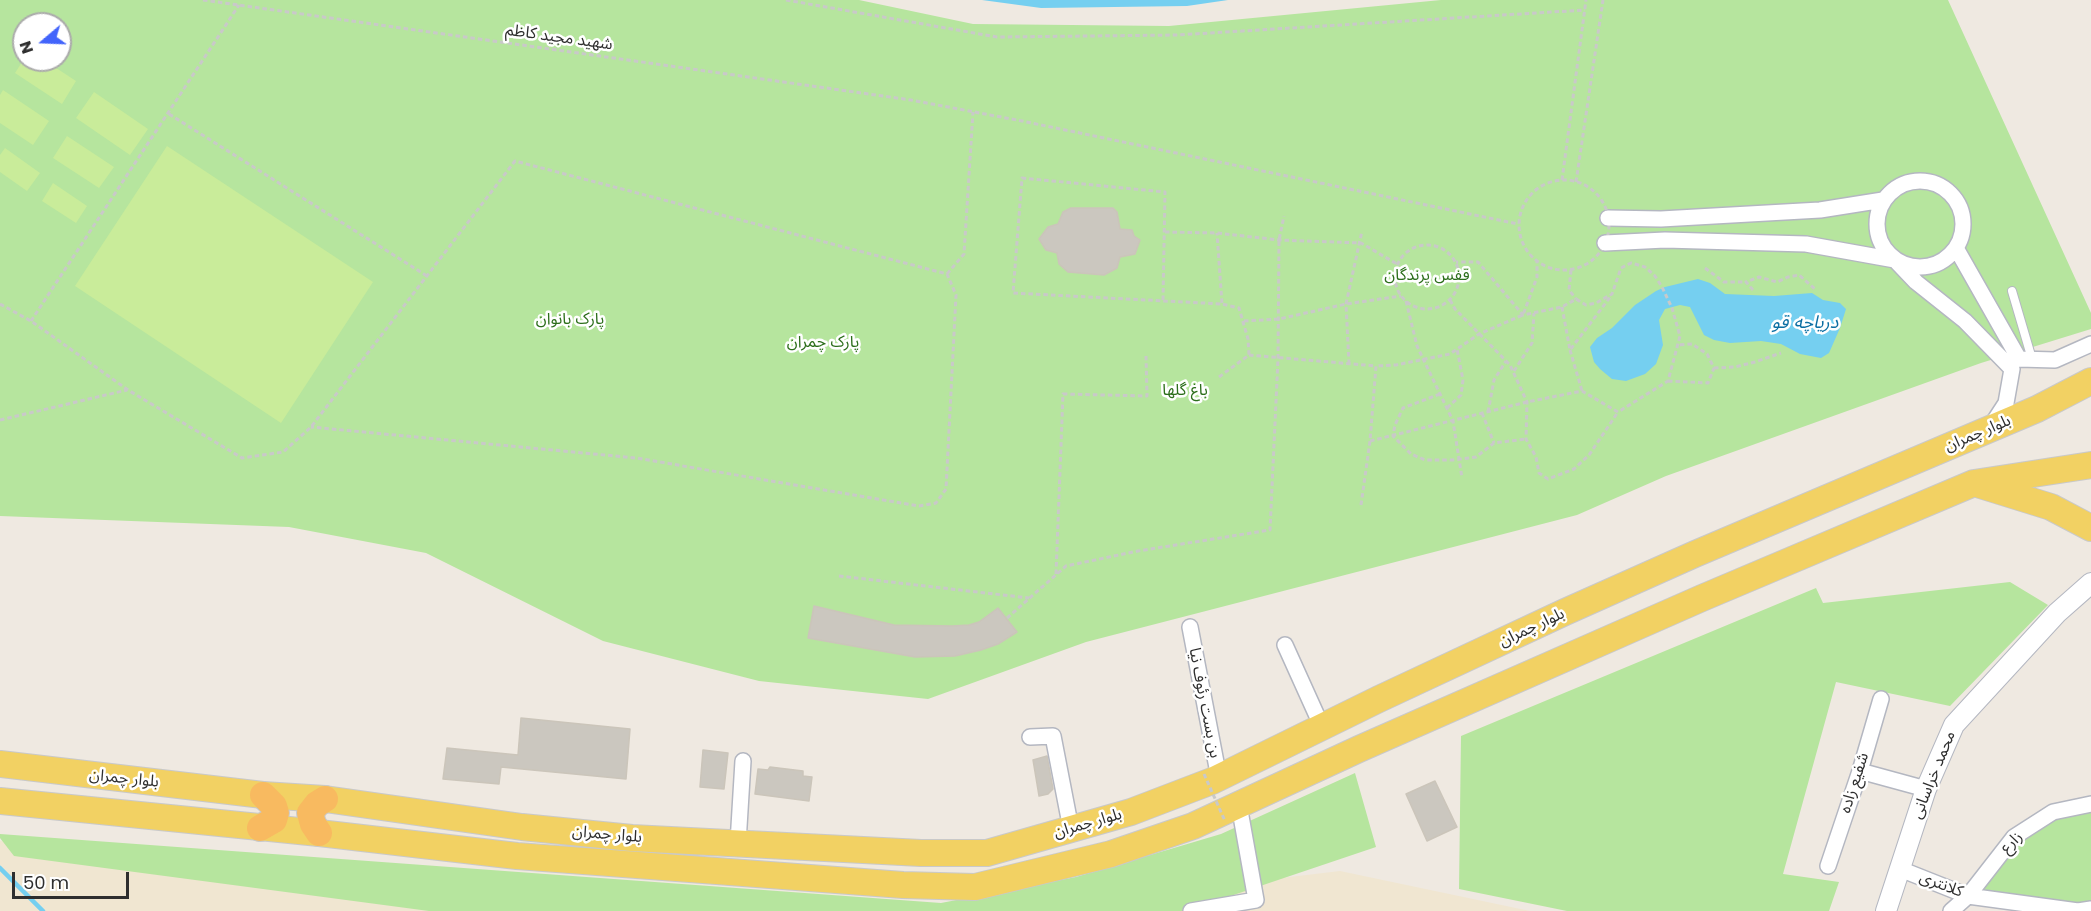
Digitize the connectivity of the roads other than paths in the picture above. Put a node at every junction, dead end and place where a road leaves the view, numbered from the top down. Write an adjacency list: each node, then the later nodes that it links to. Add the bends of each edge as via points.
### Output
1 (1883, 200): 2 (street, via 1820,210); 4 (street, via 1892,189 1918,180 1944,187 1954,196 1964,222); 5 (street, via 1876,225 1882,244)
2 (1608, 218)
3 (1605, 243): 5 (street, via 1665,240 1806,244)
4 (1956, 248): 5 (street, via 1934,265 1907,266); 8 (street)
5 (1894, 260): 8 (street, via 1916,282)
6 (2012, 291): 8 (lane)
7 (2091, 344): 8 (street, via 2055,360)
8 (2021, 362): 10 (street, via 2006,403)
9 (2091, 381): 10 (main road, بلوار چمران)
10 (1989, 429): 18 (main road, بلوار چمران, via 1684,559)
11 (2091, 465): 12 (main road, بلوار چمران)
12 (1974, 483): 13 (main road, via 2052,507); 29 (main road, بلوار چمران, via 1359,750)
13 (2091, 528)
14 (2091, 582): 24 (street, محمد خراسانی, via 2057,613 1954,725)
15 (1190, 627): 23 (street, بن بست رئوف نیا)
16 (1285, 645): 18 (street)
17 (1881, 699): 22 (street, شفیع زاده)
18 (1322, 727): 23 (main road, بلوار چمران)
19 (1030, 737): 31 (street, via 1053,736)
20 (743, 761): 33 (street)
21 (0, 764): 25 (main road, بلوار چمران)
22 (1860, 771): 24 (street); 34 (street, شفیع زاده)
23 (1211, 776): 31 (main road, بلوار چمران, via 1131,812)
24 (1926, 789): 35 (street, محمد خراسانی)
25 (263, 795): 26 (main road, بلوار چمران); 30 (highway, via 276,813 270,824)
26 (325, 799): 32 (highway, via 310,813); 33 (main road, بلوار چمران, via 522,827)
27 (0, 801): 30 (main road, بلوار چمران)
28 (2091, 804): 36 (street, زارع, via 2053,812 2014,837)
29 (1232, 813): 32 (main road, بلوار چمران, via 1111,854 975,887 517,856); 38 (street, via 1256,900)
30 (260, 828): 32 (main road, بلوار چمران)
31 (1071, 829): 33 (main road, بلوار چمران, via 987,853)
32 (319, 833)
33 (738, 843)
34 (1828, 866)
35 (1900, 868): 36 (street, کلانتری); 39 (street, محمد خراسانی)
36 (1968, 896): 37 (street, کلانتری, via 2078,911); 40 (street, زارع)
37 (2091, 909)
38 (1191, 911)
39 (1886, 911)
40 (1951, 911)

